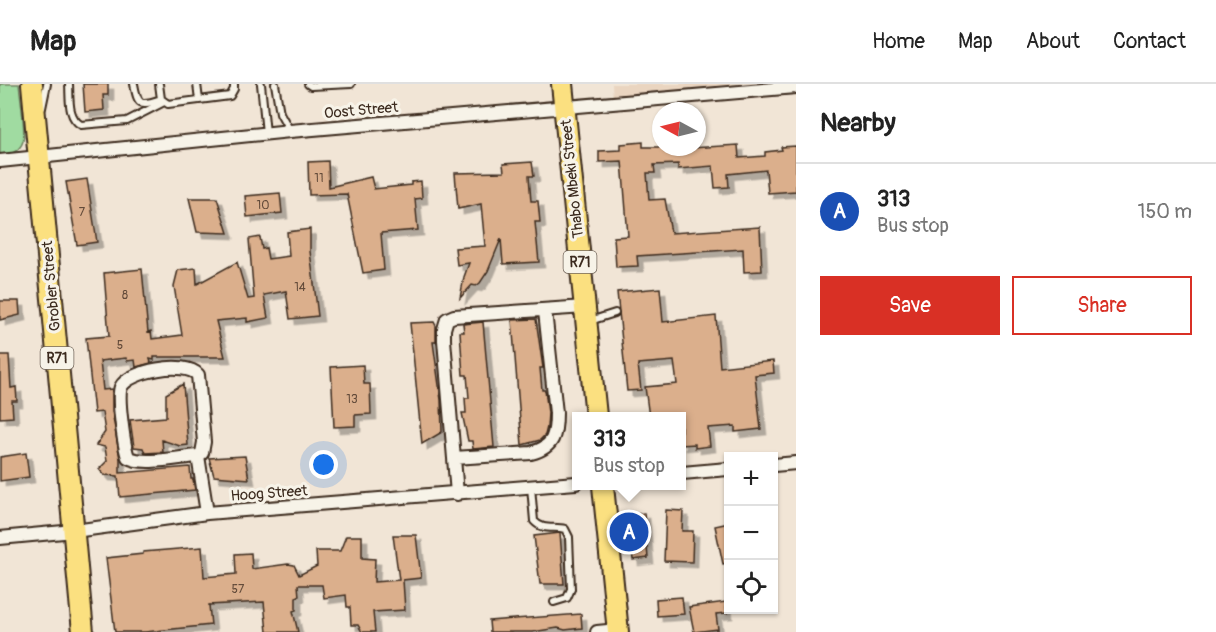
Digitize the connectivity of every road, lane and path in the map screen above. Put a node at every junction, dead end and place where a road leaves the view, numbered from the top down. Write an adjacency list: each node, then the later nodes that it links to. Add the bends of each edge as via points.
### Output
1 (32, 84): 18 (main road, Grobler Street / R71)
2 (47, 84): 18 (lane)
3 (69, 84): 14 (lane, via 71,113 81,125 127,121)
4 (134, 84): 14 (lane, via 140,102)
5 (159, 84): 14 (lane)
6 (197, 84): 15 (lane)
7 (234, 84): 15 (lane, via 230,96)
8 (261, 84): 19 (lane)
9 (274, 84): 17 (lane, via 280,113)
10 (308, 84): 11 (lane)
11 (348, 84)
12 (562, 84): 16 (main road, Thabo Mbeki Street / R71)
13 (796, 87): 16 (street, Oost Street)
14 (162, 100): 15 (lane, via 168,104)
15 (199, 100)
16 (565, 108): 17 (street, Oost Street); 24 (main road, Thabo Mbeki Street / R71)
17 (290, 131): 19 (street, Oost Street)
18 (36, 132): 20 (main road, Grobler Street / R71)
19 (266, 134): 20 (street, Oost Street)
20 (39, 157): 21 (street, Oost Street); 37 (main road, Grobler Street / R71)
21 (0, 161)
22 (545, 311): 24 (street); 27 (street, via 556,413 549,445 531,453); 27 (street, via 447,319 444,340)
23 (615, 313): 24 (lane)
24 (585, 314): 25 (main road, Thabo Mbeki Street / R71)
25 (595, 412)
26 (198, 456): 26 (street, via 148,461 128,457 120,395 124,382 165,368 195,371 204,442); 36 (street)
27 (454, 458): 35 (street)
28 (796, 464): 29 (street)
29 (778, 465)
30 (724, 469): 31 (street)
31 (686, 473)
32 (572, 483): 33 (street, Hoog Street)
33 (531, 487): 35 (street, Hoog Street); 39 (lane, via 534,521 544,528 566,529 569,537 572,589 567,598)
34 (603, 490): 40 (main road)
35 (457, 494): 36 (street, Hoog Street)
36 (207, 513): 37 (street, Hoog Street)
37 (74, 531): 38 (street, Hoog Street); 41 (main road, Grobler Street / R71)
38 (0, 538)
39 (554, 602)
40 (618, 631): 42 (street)
41 (83, 632)
42 (597, 632)

